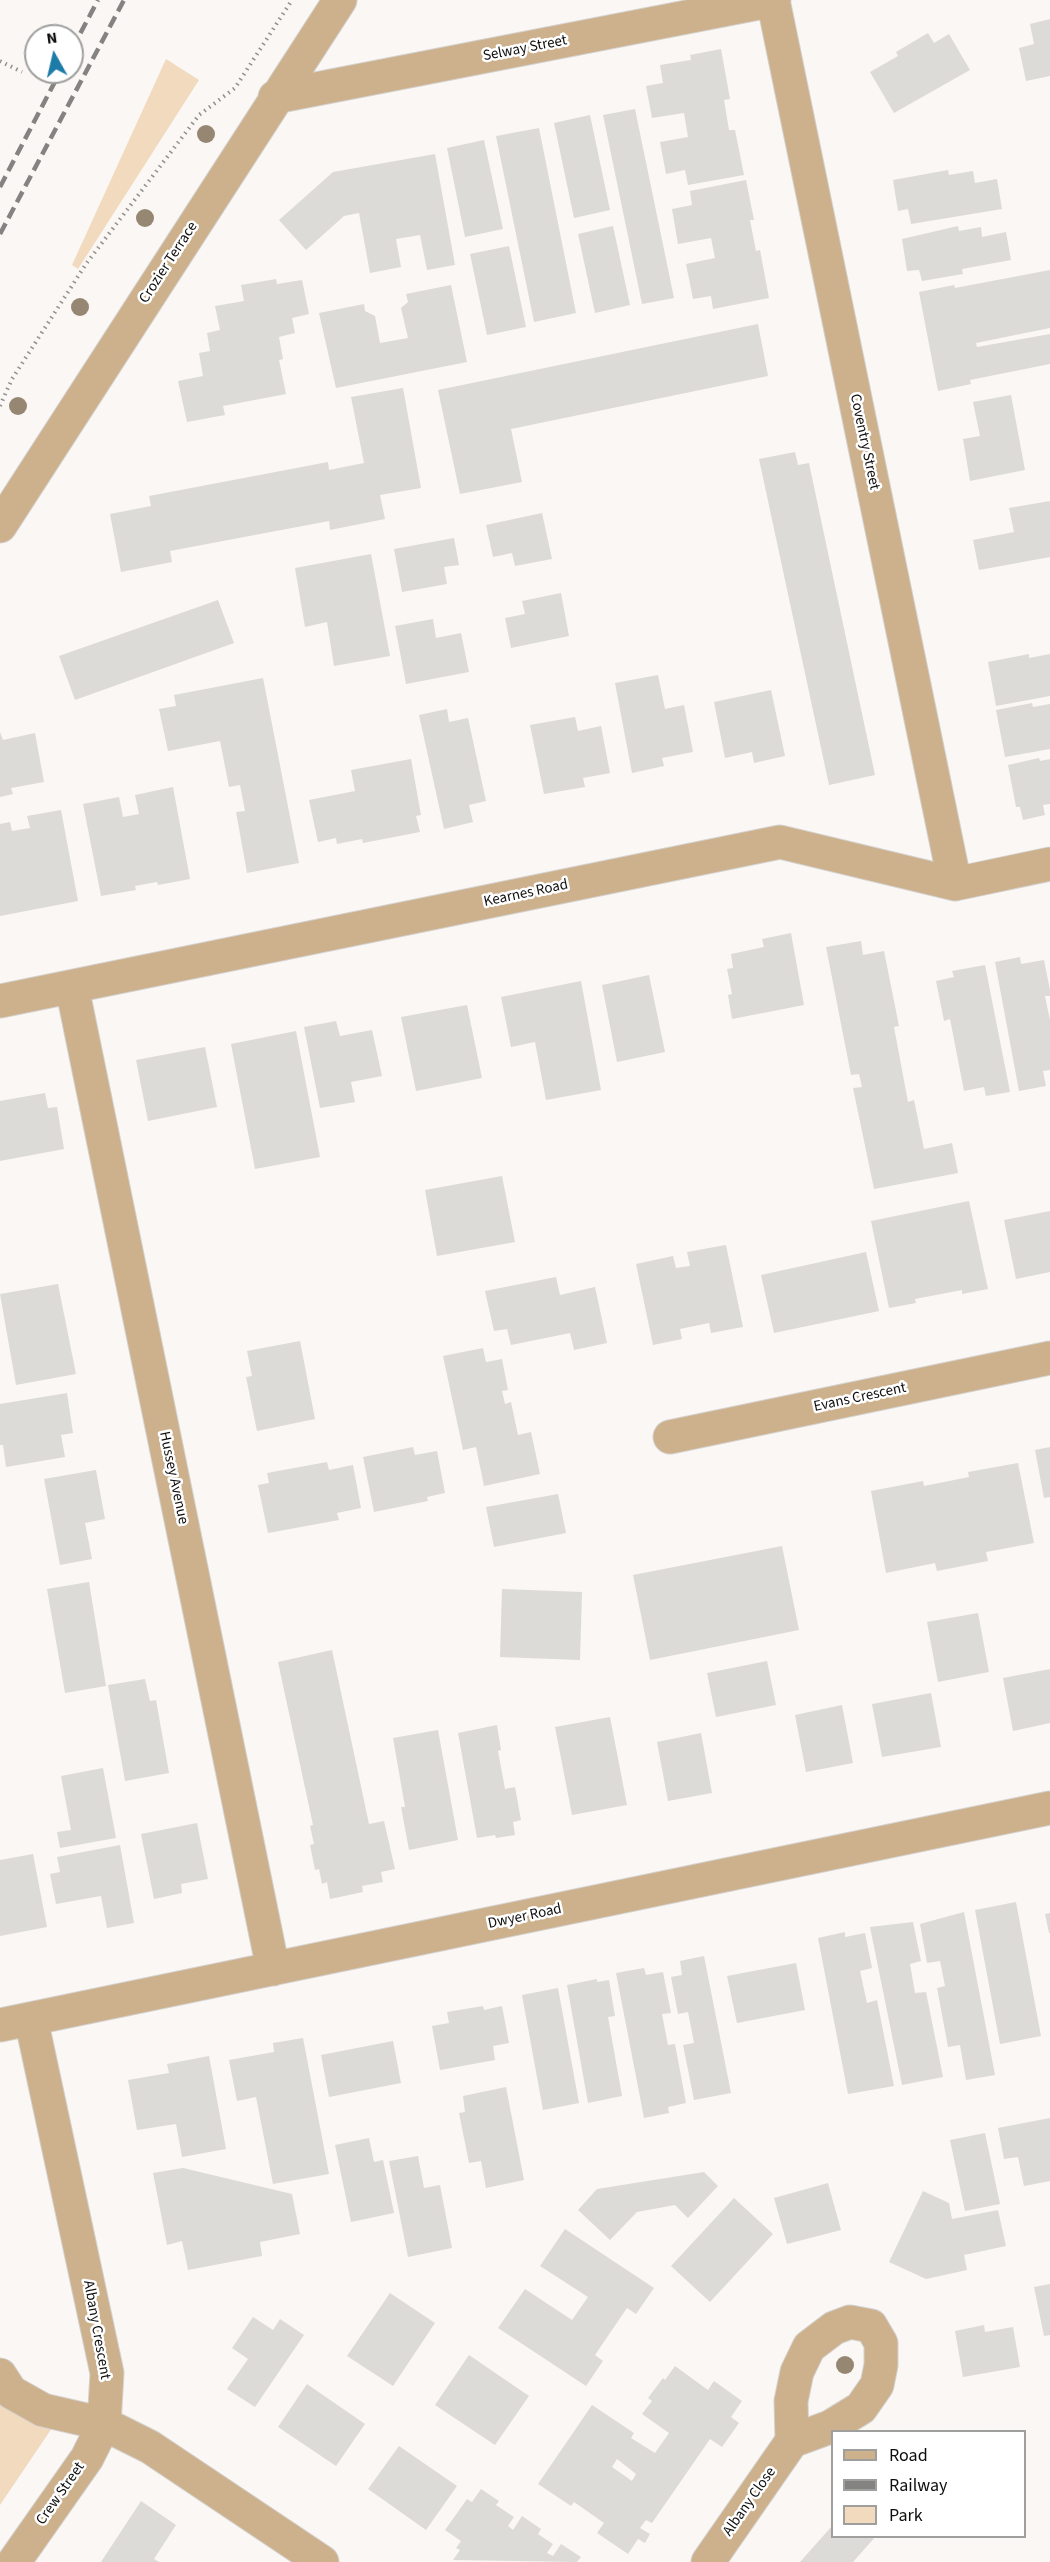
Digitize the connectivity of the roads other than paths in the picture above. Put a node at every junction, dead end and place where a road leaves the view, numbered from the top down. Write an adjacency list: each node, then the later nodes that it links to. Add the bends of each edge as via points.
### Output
1 (340, 0): 3 (street, Crozier Terrace)
2 (773, 0): 3 (street, Selway Street); 6 (street, Coventry Street)
3 (275, 97): 4 (street, Crozier Terrace)
4 (0, 526)
5 (1050, 864): 6 (street, Kearnes Road)
6 (955, 884): 7 (street, Kearnes Road, via 780,842)
7 (72, 987): 8 (street, Kearnes Road); 12 (street, Hussey Avenue)
8 (0, 1001)
9 (1050, 1358): 10 (street, Evans Crescent)
10 (670, 1437)
11 (1050, 1808): 12 (street, Dwyer Road)
12 (273, 1969): 13 (street, Dwyer Road)
13 (15, 2022): 15 (street, Albany Crescent, via 107,2373)
14 (0, 2375): 15 (street, via 11,2392 43,2410)
15 (104, 2424): 17 (street, Crew Street, via 87,2458); 18 (street, via 150,2447)
16 (792, 2441): 19 (street, Albany Close)
17 (11, 2554)
18 (322, 2562)
19 (708, 2562)

